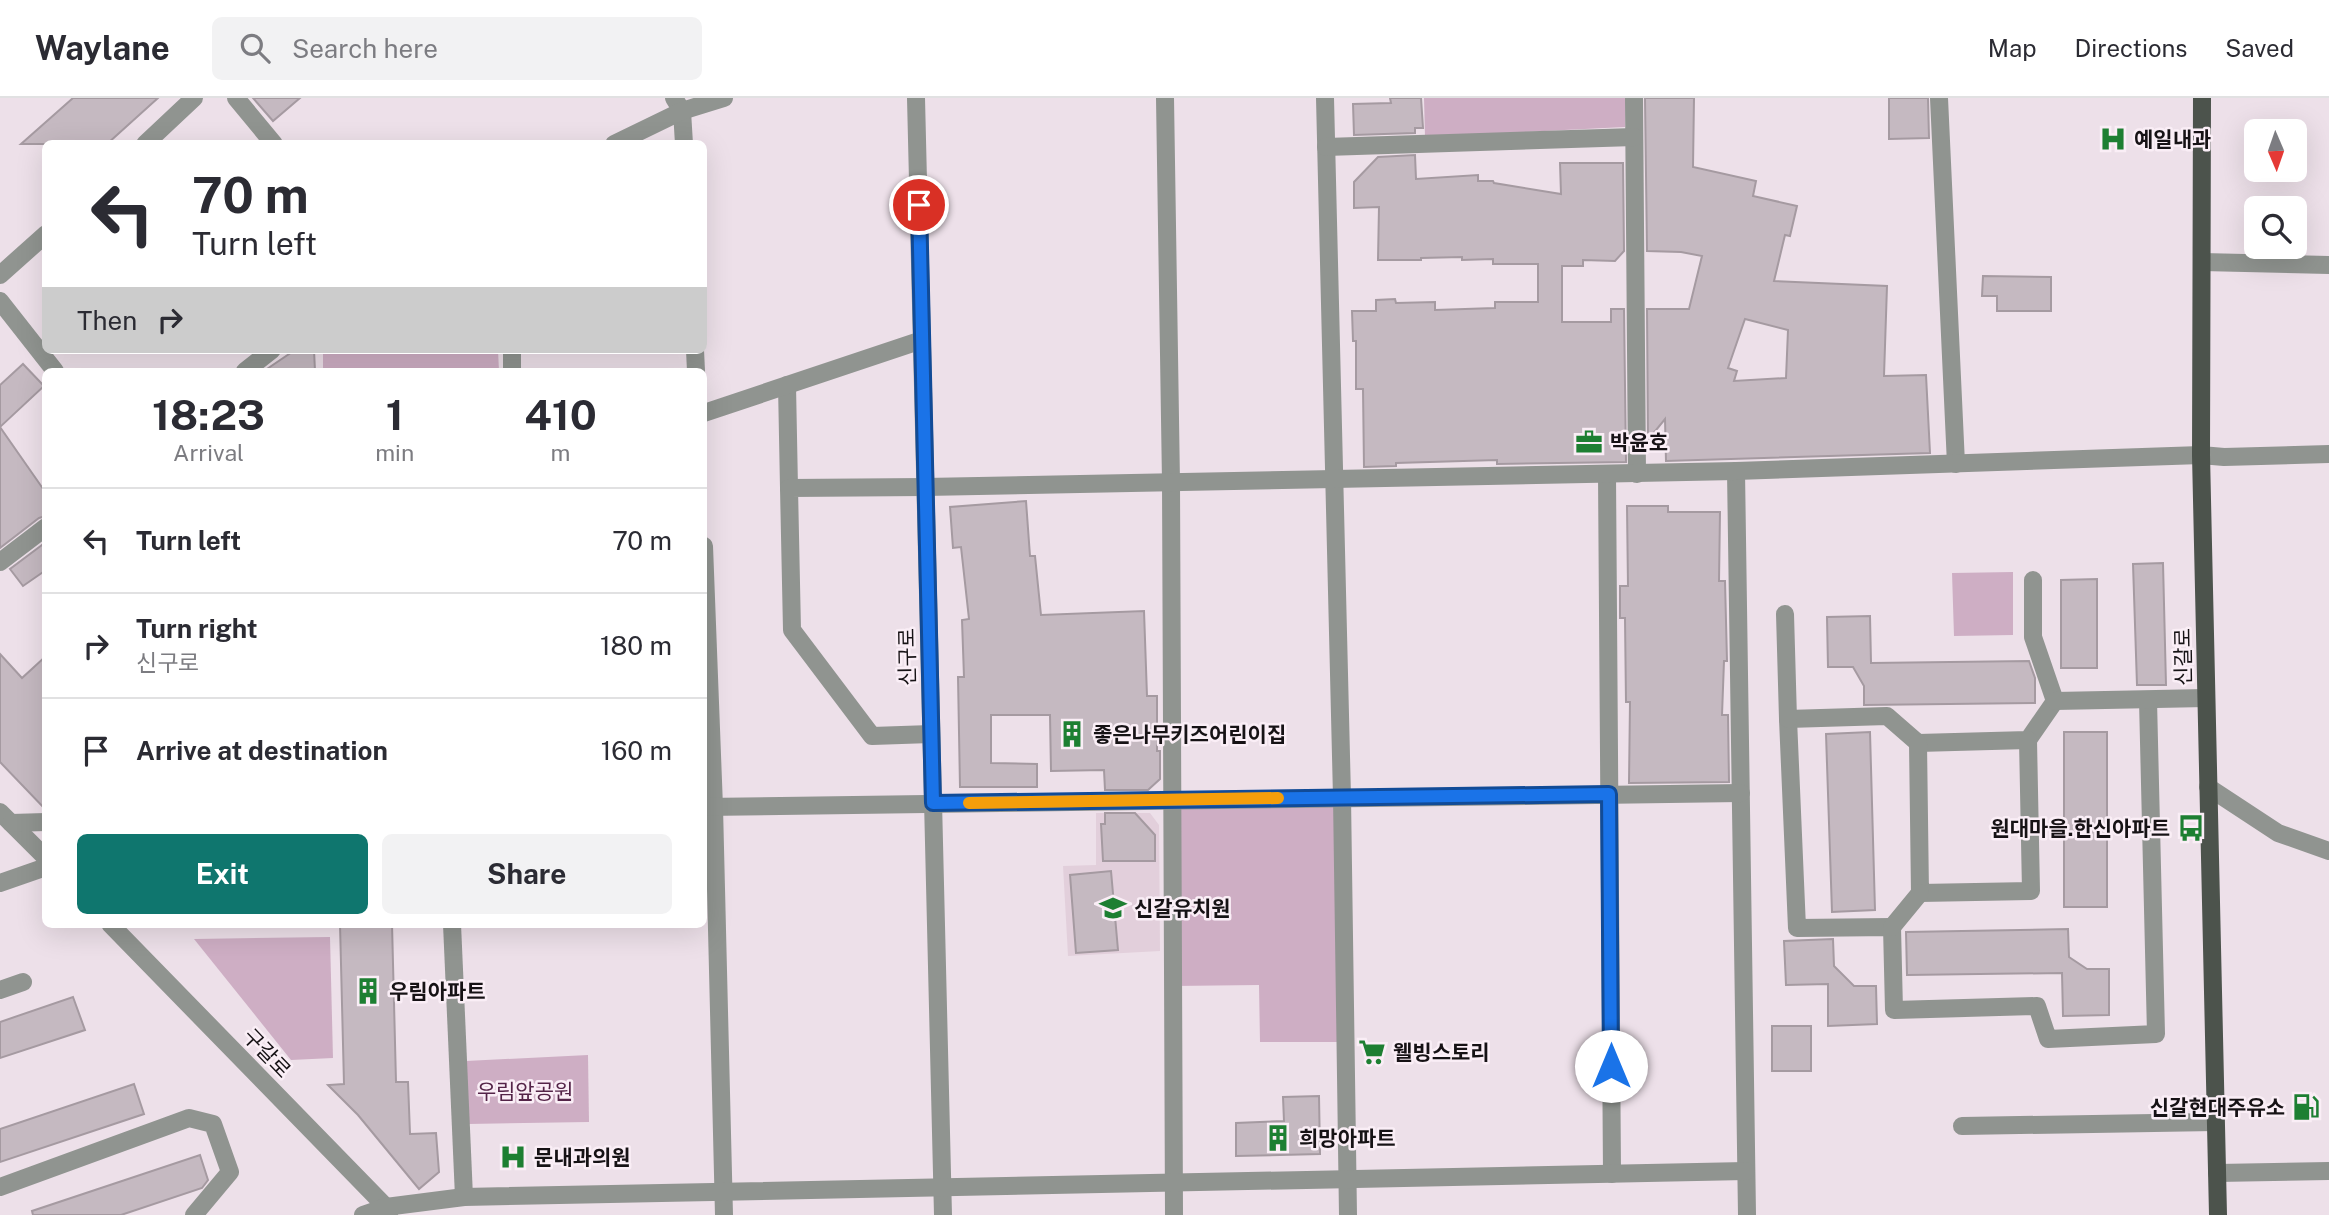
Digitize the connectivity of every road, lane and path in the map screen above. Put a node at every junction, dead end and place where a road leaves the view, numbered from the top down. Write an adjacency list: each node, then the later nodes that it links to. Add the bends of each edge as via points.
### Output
1 (194, 98): 12 (street)
2 (236, 98): 13 (street)
3 (724, 98): 10 (street)
4 (916, 98): 22 (street, 신구로)
5 (1165, 98): 35 (street)
6 (1325, 98): 16 (street)
7 (1634, 98): 11 (street)
8 (1939, 98): 30 (street)
9 (2202, 98): 18 (main road, 신갈로)
10 (678, 105): 14 (street); 15 (street)
11 (1634, 137): 16 (street); 33 (street)
12 (149, 140)
13 (271, 140)
14 (621, 140)
15 (683, 140)
16 (1326, 147): 34 (street)
17 (42, 238): 20 (street)
18 (2202, 262): 19 (street); 29 (main road, 신갈로)
19 (2329, 265)
20 (0, 275)
21 (0, 301): 24 (street)
22 (922, 340): 26 (street); 36 (street, 신구로)
23 (269, 358): 25 (street)
24 (53, 368)
25 (251, 368)
26 (787, 385): 27 (street); 37 (street)
27 (707, 411)
28 (2329, 454): 29 (street)
29 (2201, 455): 30 (street); 42 (main road, 신갈로)
30 (1956, 464): 31 (street)
31 (1736, 471): 33 (street); 51 (street)
32 (1607, 474): 33 (street); 34 (street); 52 (street)
33 (1637, 474)
34 (1334, 479): 35 (street); 53 (street)
35 (1171, 482): 36 (street); 54 (street)
36 (925, 487): 37 (street); 47 (street, 신구로)
37 (789, 488): 47 (street, via 792,630 872,736)
38 (42, 530): 39 (street)
39 (0, 562)
40 (2033, 580): 44 (street, via 2033,637)
41 (1785, 614): 46 (street)
42 (2206, 698): 43 (street); 50 (main road, 신갈로)
43 (2148, 700): 44 (street); 64 (street, via 2156,1034 2048,1040 2037,1006 1894,1010)
44 (2055, 701): 48 (street)
45 (707, 703): 56 (street)
46 (1788, 719): 49 (street, via 1887,716); 64 (street, via 1797,928)
47 (931, 734): 55 (street, 신구로)
48 (2028, 740): 49 (street); 63 (street, via 2031,891)
49 (1918, 743): 63 (street)
50 (2208, 787): 59 (street, via 2278,833); 69 (main road, 신갈로)
51 (1741, 793): 52 (street); 71 (street)
52 (1609, 794): 53 (street); 74 (street)
53 (1342, 797): 54 (street); 75 (street)
54 (1170, 800): 55 (street); 76 (street)
55 (933, 803): 56 (street); 78 (street, 신구로)
56 (709, 807): 79 (street)
57 (5, 818): 58 (street); 60 (street)
58 (42, 822)
59 (2329, 851)
60 (42, 854)
61 (42, 868): 62 (street)
62 (0, 883)
63 (1920, 893): 64 (street)
64 (1892, 927)
65 (114, 928): 81 (street, 구갈로)
66 (452, 928): 80 (street)
67 (23, 982): 68 (street)
68 (0, 990)
69 (2216, 1122): 70 (street); 73 (main road, 신갈로)
70 (1962, 1126)
71 (1746, 1171): 74 (street); 88 (street)
72 (2329, 1171): 73 (street)
73 (2217, 1173): 89 (main road, 신갈로)
74 (1612, 1174): 75 (street)
75 (1348, 1179): 76 (street); 87 (street)
76 (1173, 1183): 78 (street); 86 (street)
77 (0, 1187): 82 (street, via 189,1118 213,1124 230,1172)
78 (942, 1188): 79 (street); 85 (street, 신구로)
79 (724, 1192): 80 (street); 84 (street)
80 (464, 1197): 81 (street)
81 (388, 1211): 83 (street)
82 (194, 1215)
83 (363, 1215)
84 (724, 1215)
85 (943, 1215)
86 (1174, 1215)
87 (1348, 1215)
88 (1747, 1215)
89 (2217, 1215)

